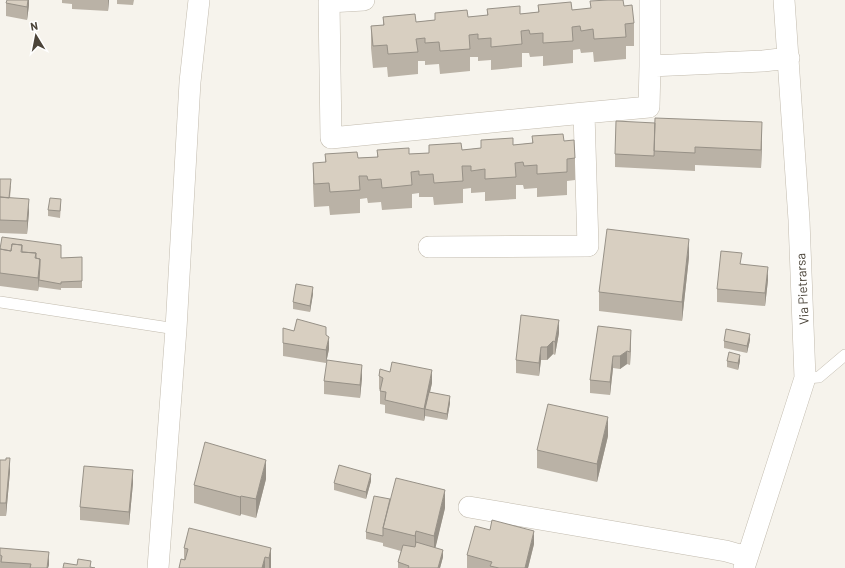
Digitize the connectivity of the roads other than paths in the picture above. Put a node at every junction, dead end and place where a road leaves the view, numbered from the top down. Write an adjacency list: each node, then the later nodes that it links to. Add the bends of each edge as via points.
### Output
1 (199, 0): 11 (street, via 190,82)
2 (364, 0): 5 (street)
3 (650, 0): 7 (street)
4 (784, 0): 6 (street, Via Pietrarsa)
5 (328, 1): 8 (street, via 331,138)
6 (789, 58): 7 (street); 13 (street, Via Pietrarsa)
7 (650, 66): 8 (street, via 649,107)
8 (584, 113): 9 (street, via 588,246)
9 (429, 247)
10 (0, 302): 11 (lane)
11 (176, 329): 16 (street)
12 (845, 355): 13 (lane, via 819,377)
13 (805, 378): 15 (street, Via Pietrarsa)
14 (470, 507): 15 (street, via 726,551)
15 (746, 562)
16 (158, 568)

